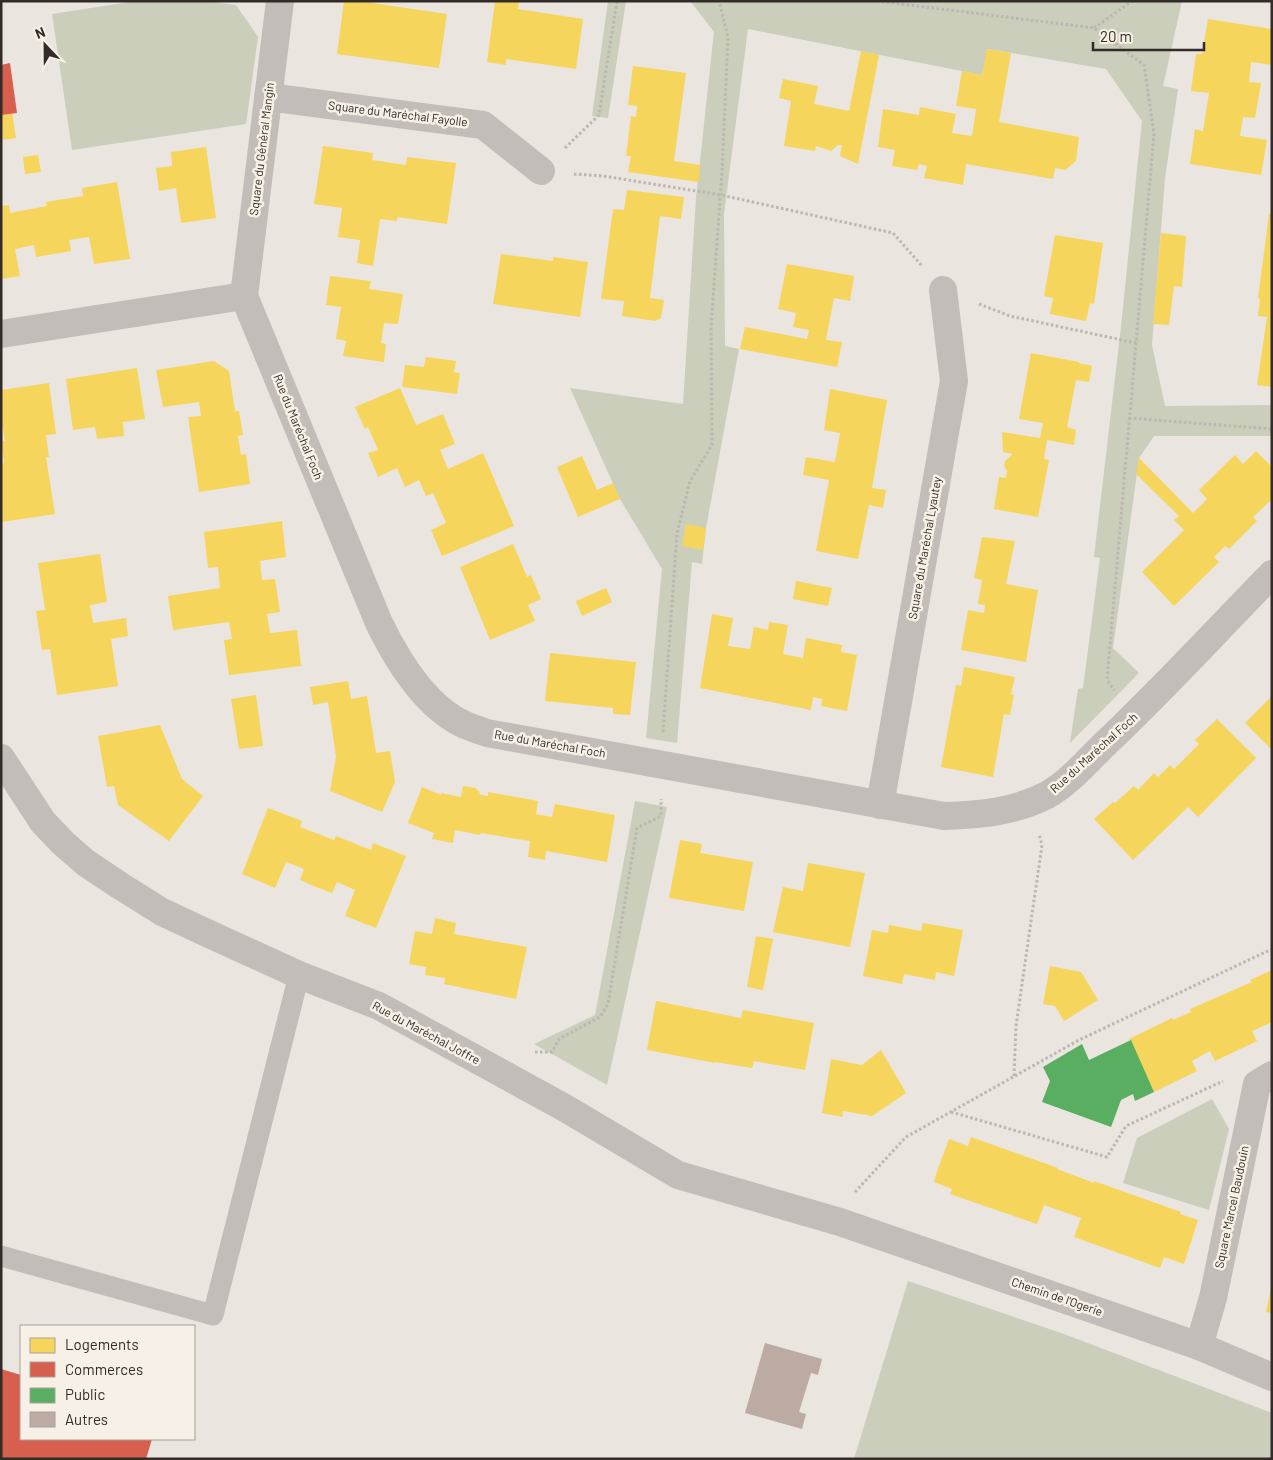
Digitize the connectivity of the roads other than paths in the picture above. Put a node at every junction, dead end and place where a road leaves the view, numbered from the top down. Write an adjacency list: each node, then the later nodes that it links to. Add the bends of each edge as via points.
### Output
1 (280, 1): 2 (street, Square du Général Mangin)
2 (268, 97): 3 (street, Square du Maréchal Fayolle, via 483,124); 5 (street, Square du Général Mangin)
3 (541, 171)
4 (943, 290): 9 (street, Square du Maréchal Lyautey, via 954,381)
5 (244, 296): 6 (street); 9 (street, Rue du Maréchal Foch, via 379,623 405,669 442,710 487,733)
6 (1, 334)
7 (1272, 574): 9 (street, Rue du Maréchal Foch, via 1133,717 1049,794 999,812 954,816)
8 (1, 758): 10 (street, Rue du Maréchal Joffre, via 42,822 86,863 162,912)
9 (880, 805)
10 (299, 975): 12 (street, Rue du Maréchal Joffre, via 379,1006 565,1108 678,1175); 13 (lane, via 213,1315)
11 (1264, 1080): 14 (street, Square Marcel Baudouin)
12 (840, 1222): 14 (street, Chemin de l'Ogerie)
13 (1, 1256)
14 (1199, 1346): 15 (street, Chemin de l'Ogerie)
15 (1272, 1377)

